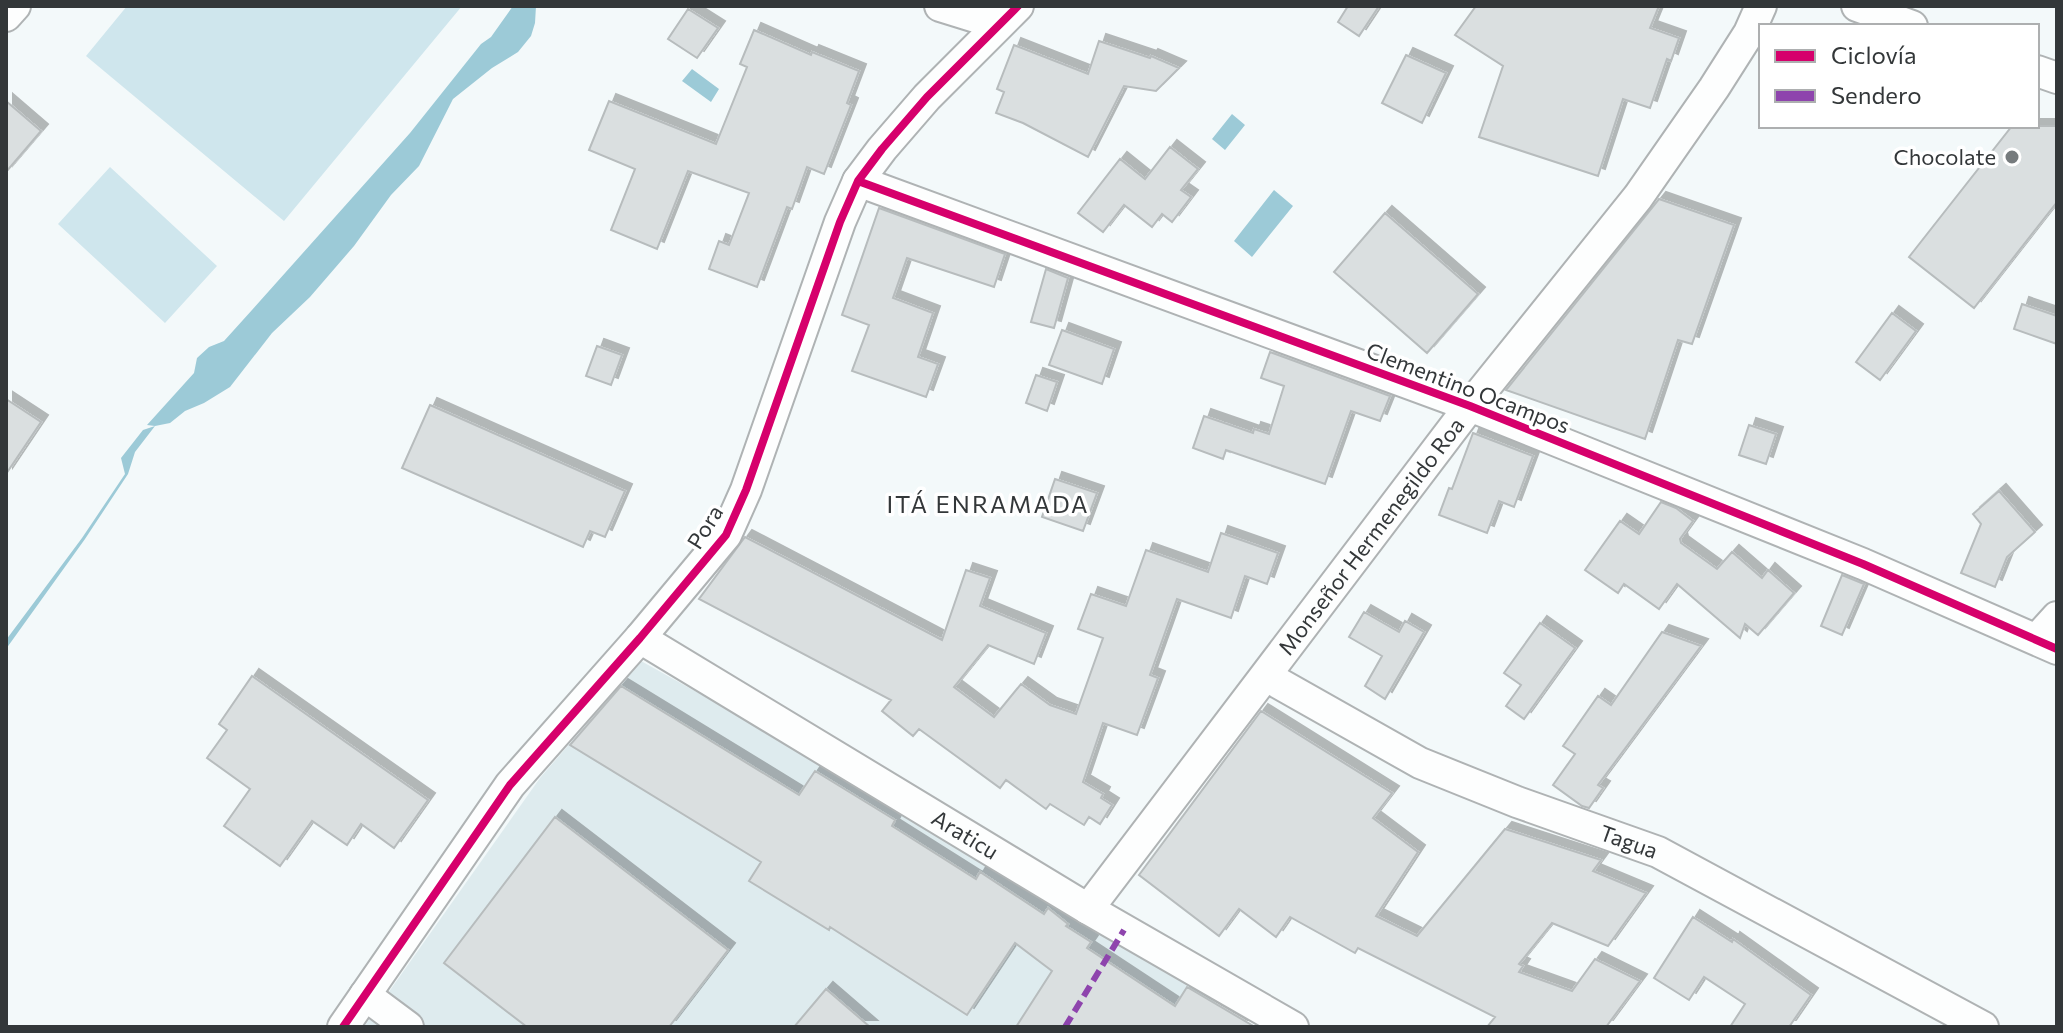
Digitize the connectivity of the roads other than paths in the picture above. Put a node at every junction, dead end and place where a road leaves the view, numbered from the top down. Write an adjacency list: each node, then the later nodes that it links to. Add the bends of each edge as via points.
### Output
1 (15, 6): 6 (street)
2 (940, 6): 5 (street)
3 (1761, 6): 9 (street, Monseñor Hermenegildo Roa, via 1714,88 1638,197)
4 (1857, 6): 7 (street)
5 (1008, 15): 8 (street, Pora, via 927,97)
6 (6, 16)
7 (1906, 24)
8 (858, 181): 9 (street, Clementino Ocampos); 11 (street, Pora, via 726,535)
9 (1470, 406): 10 (street, Clementino Ocampos); 12 (street, Monseñor Hermenegildo Roa)
10 (2050, 635)
11 (640, 638): 13 (street, Araticu); 14 (street, Pora, via 510,785)
12 (1266, 676): 13 (street, Monseñor Hermenegildo Roa); 18 (street, Tagua, via 1420,763 1658,852)
13 (1088, 909): 17 (street, Araticu)
14 (365, 995): 15 (street, Pora); 16 (street)
15 (343, 1027)
16 (408, 1027)
17 (1293, 1027)
18 (1983, 1027)

